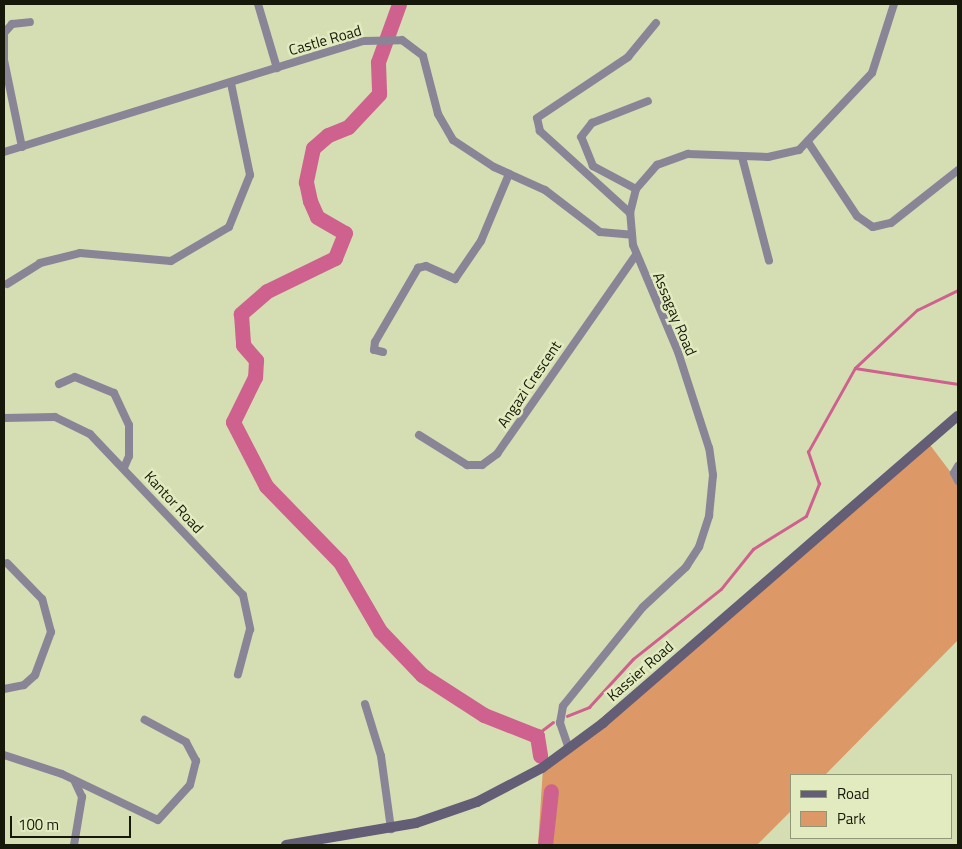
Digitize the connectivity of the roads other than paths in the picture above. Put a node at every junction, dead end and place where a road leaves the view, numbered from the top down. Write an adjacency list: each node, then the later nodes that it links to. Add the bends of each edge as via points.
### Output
1 (258, 4): 5 (street)
2 (894, 4): 8 (street, Assagay Road, via 872,73)
3 (30, 22): 9 (street, via 12,24 4,33 4,60)
4 (656, 22): 15 (street, via 624,60 537,118 540,131)
5 (276, 68): 6 (street, Castle Road); 13 (street, Castle Road, via 380,39 410,44 423,56 438,114 449,136 475,157)
6 (231, 83): 9 (street, Castle Road); 19 (street, via 250,175 229,227 171,261 80,253 40,262)
7 (648, 101): 14 (street, via 592,123 581,137 593,166)
8 (808, 142): 11 (street, Assagay Road, via 780,157); 12 (street, via 857,216 873,227 891,223)
9 (22, 147): 10 (street, Castle Road)
10 (4, 152)
11 (742, 156): 14 (street, Assagay Road, via 702,152 674,158 649,171); 18 (street)
12 (958, 170)
13 (509, 174): 16 (street, Castle Road, via 545,190 600,232); 20 (street, via 481,242 454,279 426,266 418,268 375,342 374,350)
14 (636, 189): 15 (street, Assagay Road)
15 (630, 213): 16 (street, Assagay Road)
16 (632, 235): 17 (street, Assagay Road)
17 (636, 255): 24 (street, Angazi Crescent, via 497,454 482,465 467,465); 33 (street, Assagay Road, via 678,352 709,448 713,475 709,516 699,547 686,567 643,607 563,706 559,719)
18 (769, 261)
19 (7, 284)
20 (383, 352)
21 (59, 384): 26 (street, via 76,377 114,393 130,425 129,456)
22 (958, 416): 33 (main road, Kassier Road)
23 (4, 418): 26 (street, Kantor Road, via 61,418 90,434)
24 (418, 435)
25 (958, 466): 27 (street, via 954,473)
26 (124, 468): 29 (street, Kantor Road, via 246,600 250,629)
27 (958, 481)
28 (7, 563): 30 (street, via 42,599 51,632 37,672 24,685)
29 (238, 674)
30 (4, 689)
31 (365, 704): 36 (street, via 381,756)
32 (145, 720): 35 (street, via 186,742 196,761 190,785 162,818 153,818)
33 (569, 749): 36 (main road, Kassier Road, via 523,780 477,802)
34 (4, 755): 35 (street, via 51,769)
35 (75, 782): 37 (street, via 82,797)
36 (392, 829): 38 (main road, Kassier Road)
37 (74, 845)
38 (286, 845)

